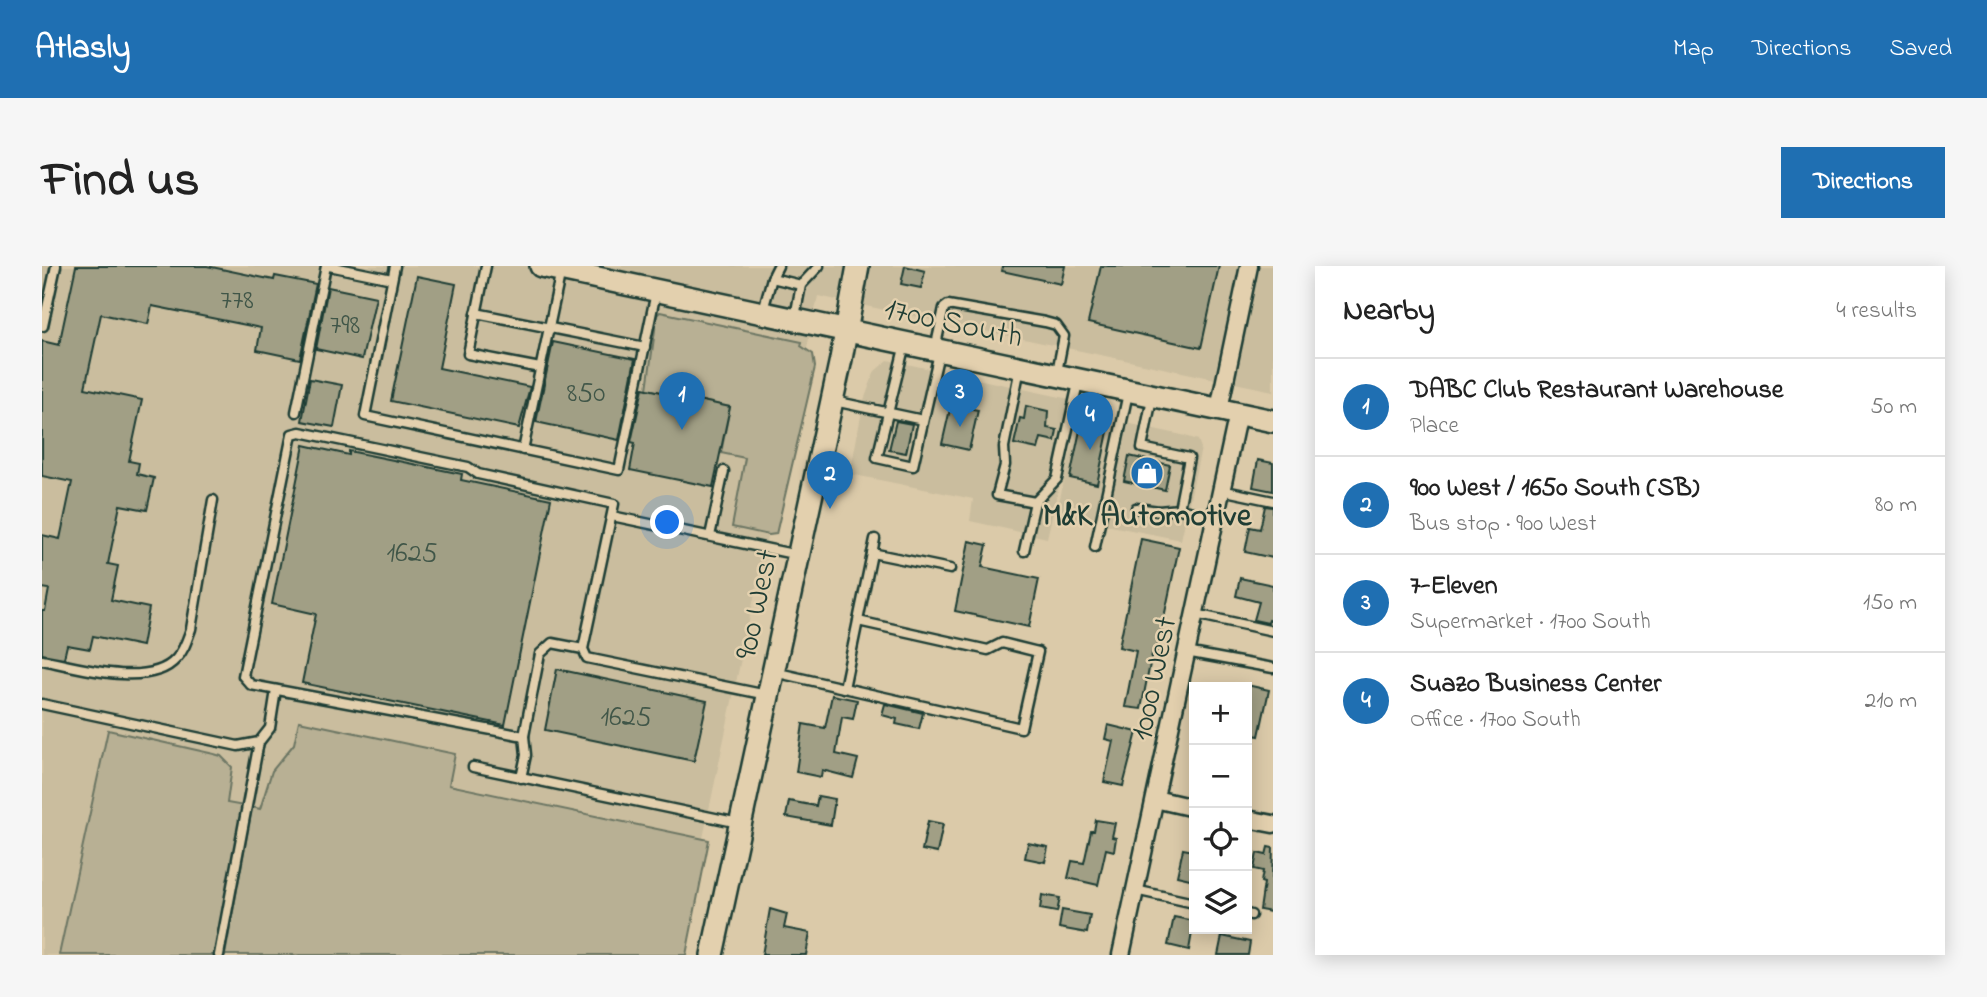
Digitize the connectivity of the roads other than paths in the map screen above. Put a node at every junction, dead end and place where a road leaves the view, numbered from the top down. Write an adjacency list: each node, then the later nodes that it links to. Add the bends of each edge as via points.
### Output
1 (56, 266): 17 (lane)
2 (328, 266): 11 (lane); 31 (lane)
3 (395, 266): 11 (lane)
4 (485, 266): 14 (lane)
5 (778, 266): 10 (lane)
6 (819, 266): 12 (lane)
7 (858, 266): 19 (street, 900 West)
8 (1250, 266): 30 (street, 1000 West)
9 (548, 267): 13 (street, 1700 South); 18 (lane)
10 (772, 278): 12 (lane); 15 (lane)
11 (392, 279): 35 (lane, via 365,416)
12 (801, 285): 16 (lane)
13 (656, 290): 15 (street, 1700 South); 21 (lane)
14 (476, 313): 18 (lane); 23 (lane, via 468,354)
15 (762, 313): 16 (street, 1700 South)
16 (795, 320): 19 (street, 1700 South)
17 (43, 326)
18 (549, 328): 21 (lane); 23 (lane)
19 (846, 330): 20 (street, 1700 South); 29 (street, 900 West)
20 (905, 343): 22 (street, 1700 South); 32 (lane)
21 (645, 347): 35 (lane, via 619,470)
22 (937, 350): 24 (street, 1700 South); 25 (lane, via 948,305 1045,322 1056,325 1064,336); 33 (lane)
23 (540, 368): 35 (lane)
24 (1020, 368): 25 (street, 1700 South); 40 (lane, via 997,495)
25 (1056, 375): 26 (street, 1700 South)
26 (1079, 380): 27 (street, 1700 South); 40 (lane, via 1057,479)
27 (1129, 390): 28 (street, 1700 South); 47 (lane)
28 (1153, 395): 30 (street, 1700 South); 42 (lane, via 1143,448 1189,458)
29 (832, 400): 32 (lane); 50 (street, 900 West)
30 (1228, 411): 34 (street, 1700 South); 37 (street, 1000 West)
31 (296, 412)
32 (888, 412): 33 (lane); 33 (lane, via 877,458 913,466)
33 (923, 420)
34 (1273, 421)
35 (523, 450)
36 (724, 471): 45 (lane)
37 (1221, 490): 39 (lane); 44 (street, 1000 West)
38 (214, 499): 57 (lane, via 191,629 175,661 148,674 128,674)
39 (1273, 501)
40 (1035, 502): 48 (lane)
41 (1136, 508): 42 (lane)
42 (1179, 509): 44 (lane)
43 (612, 516): 45 (lane); 55 (lane); 61 (lane, via 614,504 478,474 468,467 292,434 243,676 251,685)
44 (1216, 517): 52 (street, 1000 West)
45 (710, 536): 50 (lane)
46 (875, 539): 49 (lane)
47 (1095, 547)
48 (1024, 551)
49 (872, 553): 51 (lane); 53 (lane)
50 (797, 555): 59 (street, 900 West)
51 (950, 569)
52 (1195, 614): 54 (lane); 56 (street, 1000 West)
53 (858, 621): 60 (lane); 60 (lane, via 989,650 1002,643 1038,652 1021,727)
54 (1273, 631)
55 (583, 649): 62 (lane, via 587,658); 64 (lane, via 552,643 541,654)
56 (1186, 652): 58 (lane); 68 (street, 1000 West)
57 (42, 660)
58 (1273, 668)
59 (772, 671): 60 (lane); 62 (street, 900 West)
60 (844, 688)
61 (276, 690): 64 (lane); 65 (lane, via 270,728)
62 (767, 695): 71 (street, 900 West)
63 (42, 704): 65 (lane, via 238,746)
64 (524, 736): 67 (lane)
65 (259, 742): 75 (lane)
66 (473, 767): 67 (lane)
67 (521, 778): 71 (lane)
68 (1155, 799): 69 (street); 73 (street, 1000 West)
69 (1189, 807)
70 (1252, 820): 72 (street)
71 (739, 823): 76 (street, 900 West)
72 (1273, 824)
73 (1135, 890): 74 (lane); 77 (street, 1000 West)
74 (1189, 902)
75 (219, 955)
76 (712, 955)
77 (1121, 955)

